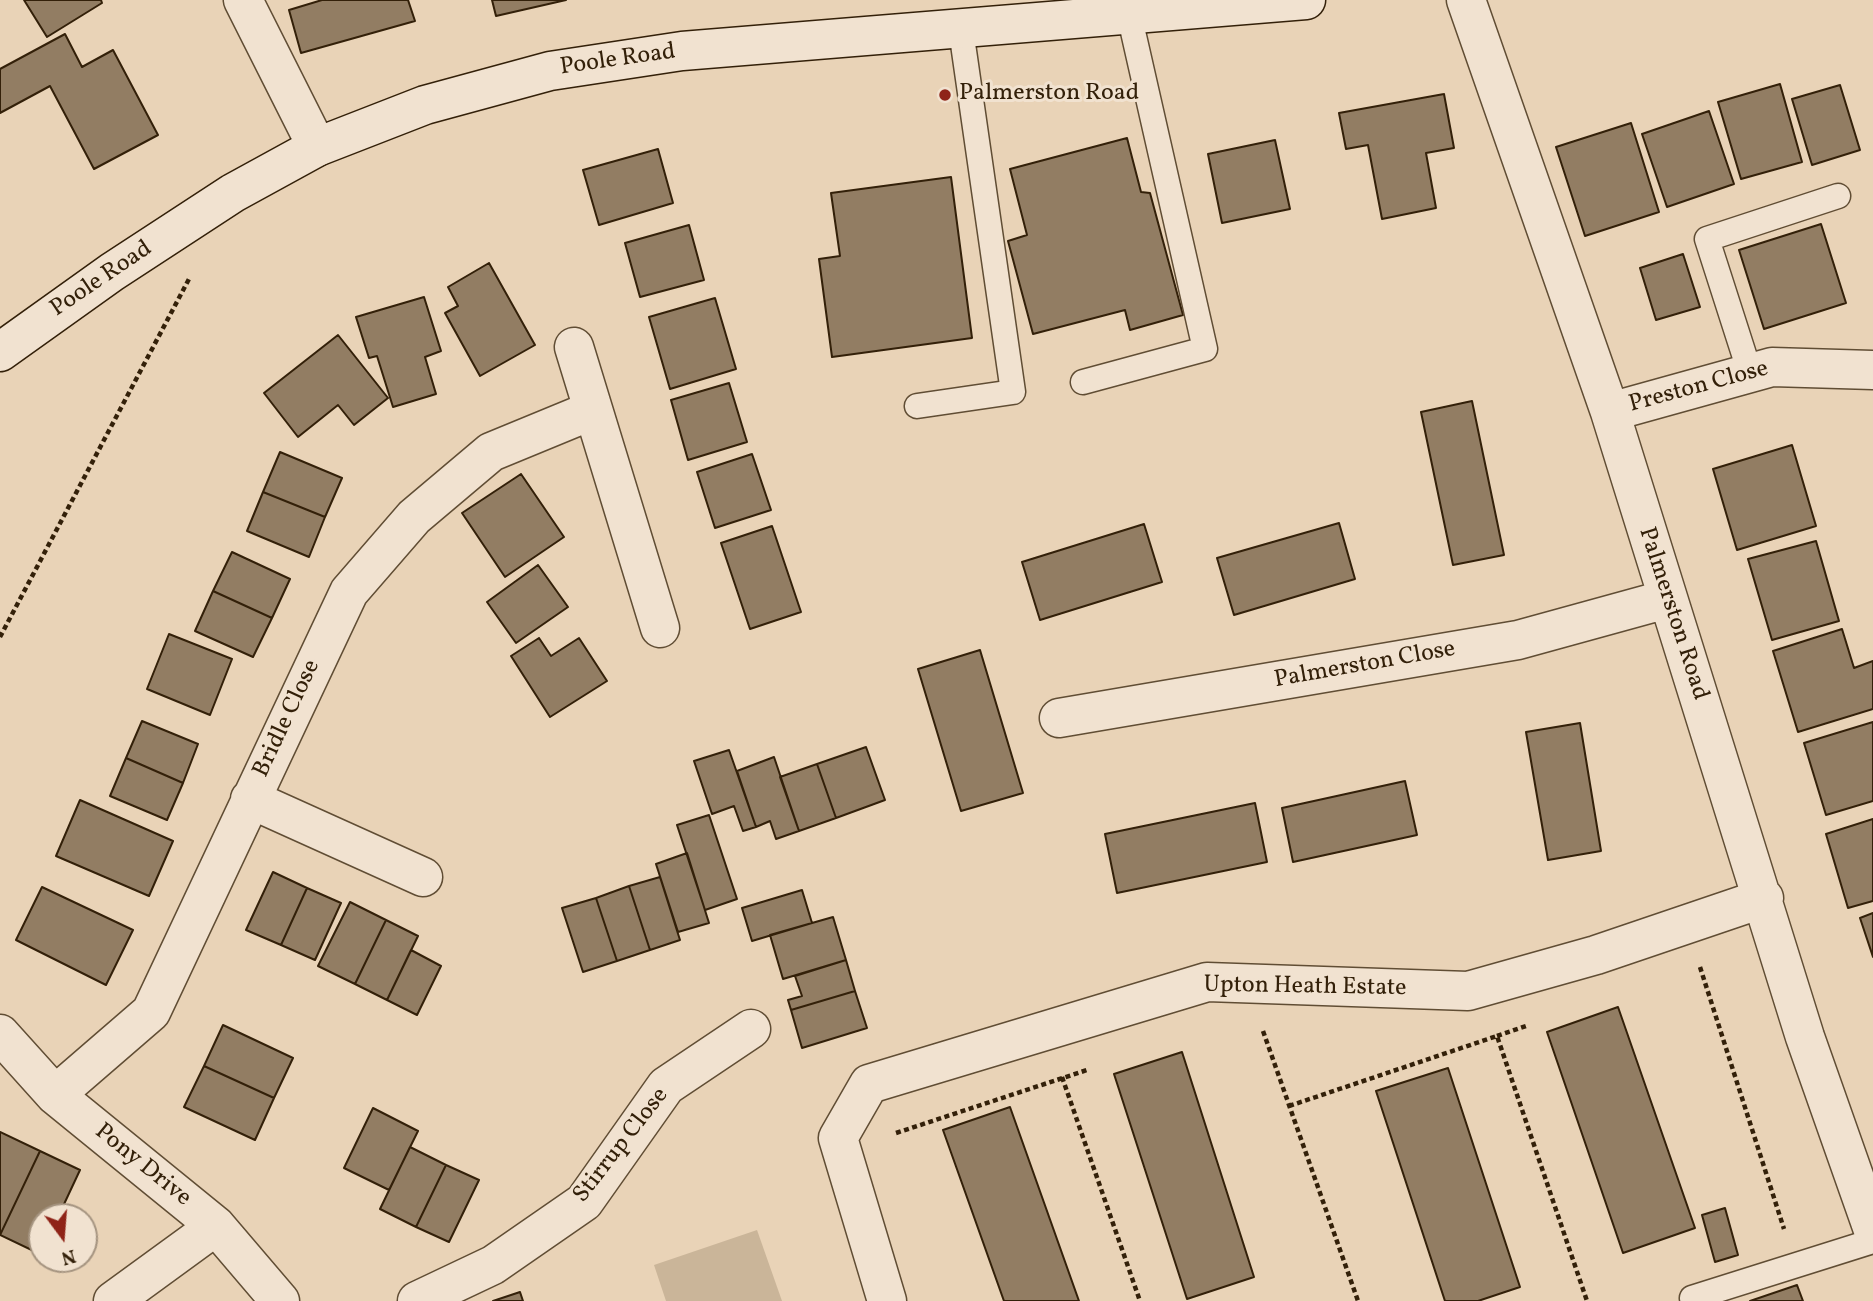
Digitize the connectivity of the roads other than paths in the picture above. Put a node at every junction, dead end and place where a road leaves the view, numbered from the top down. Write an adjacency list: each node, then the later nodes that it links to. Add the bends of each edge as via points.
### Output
1 (243, 0): 7 (street)
2 (1306, 0): 4 (street, Poole Road)
3 (1465, 0): 16 (street, Palmerston Road)
4 (1217, 3): 5 (street, Poole Road)
5 (1129, 14): 6 (street, Poole Road); 13 (lane, via 1205,349)
6 (961, 30): 7 (street, Poole Road, via 682,51 550,71 425,105); 14 (lane, via 1013,393)
7 (317, 146): 10 (street, Poole Road, via 134,257)
8 (1838, 196): 12 (lane, via 1707,239)
9 (574, 347): 15 (street)
10 (0, 352)
11 (1873, 370): 12 (street, Preston Close, via 1772,367)
12 (1750, 373): 16 (street, Preston Close)
13 (1083, 382)
14 (917, 406)
15 (593, 410): 18 (street); 20 (street, Bridle Close, via 491,452 414,517 349,592)
16 (1610, 412): 17 (street, Palmerston Road)
17 (1667, 599): 19 (street, Palmerston Close, via 1518,640); 22 (street, Palmerston Road)
18 (660, 628)
19 (1059, 718)
20 (250, 799): 21 (street); 25 (street, Bridle Close, via 151,1012)
21 (423, 877)
22 (1764, 898): 27 (street, Palmerston Road, via 1805,1037); 33 (street, Upton Heath Estate, via 1596,955 1468,991 1207,982 869,1084 838,1139)
23 (751, 1029): 32 (street, Stirrup Close, via 666,1086 584,1202 493,1265)
24 (0, 1034): 25 (street, Pony Drive)
25 (55, 1095): 26 (street, Pony Drive)
26 (216, 1226): 30 (street); 31 (street, Pony Drive)
27 (1873, 1230)
28 (1873, 1241): 29 (lane)
29 (1692, 1298)
30 (113, 1301)
31 (280, 1301)
32 (417, 1301)
33 (887, 1301)

